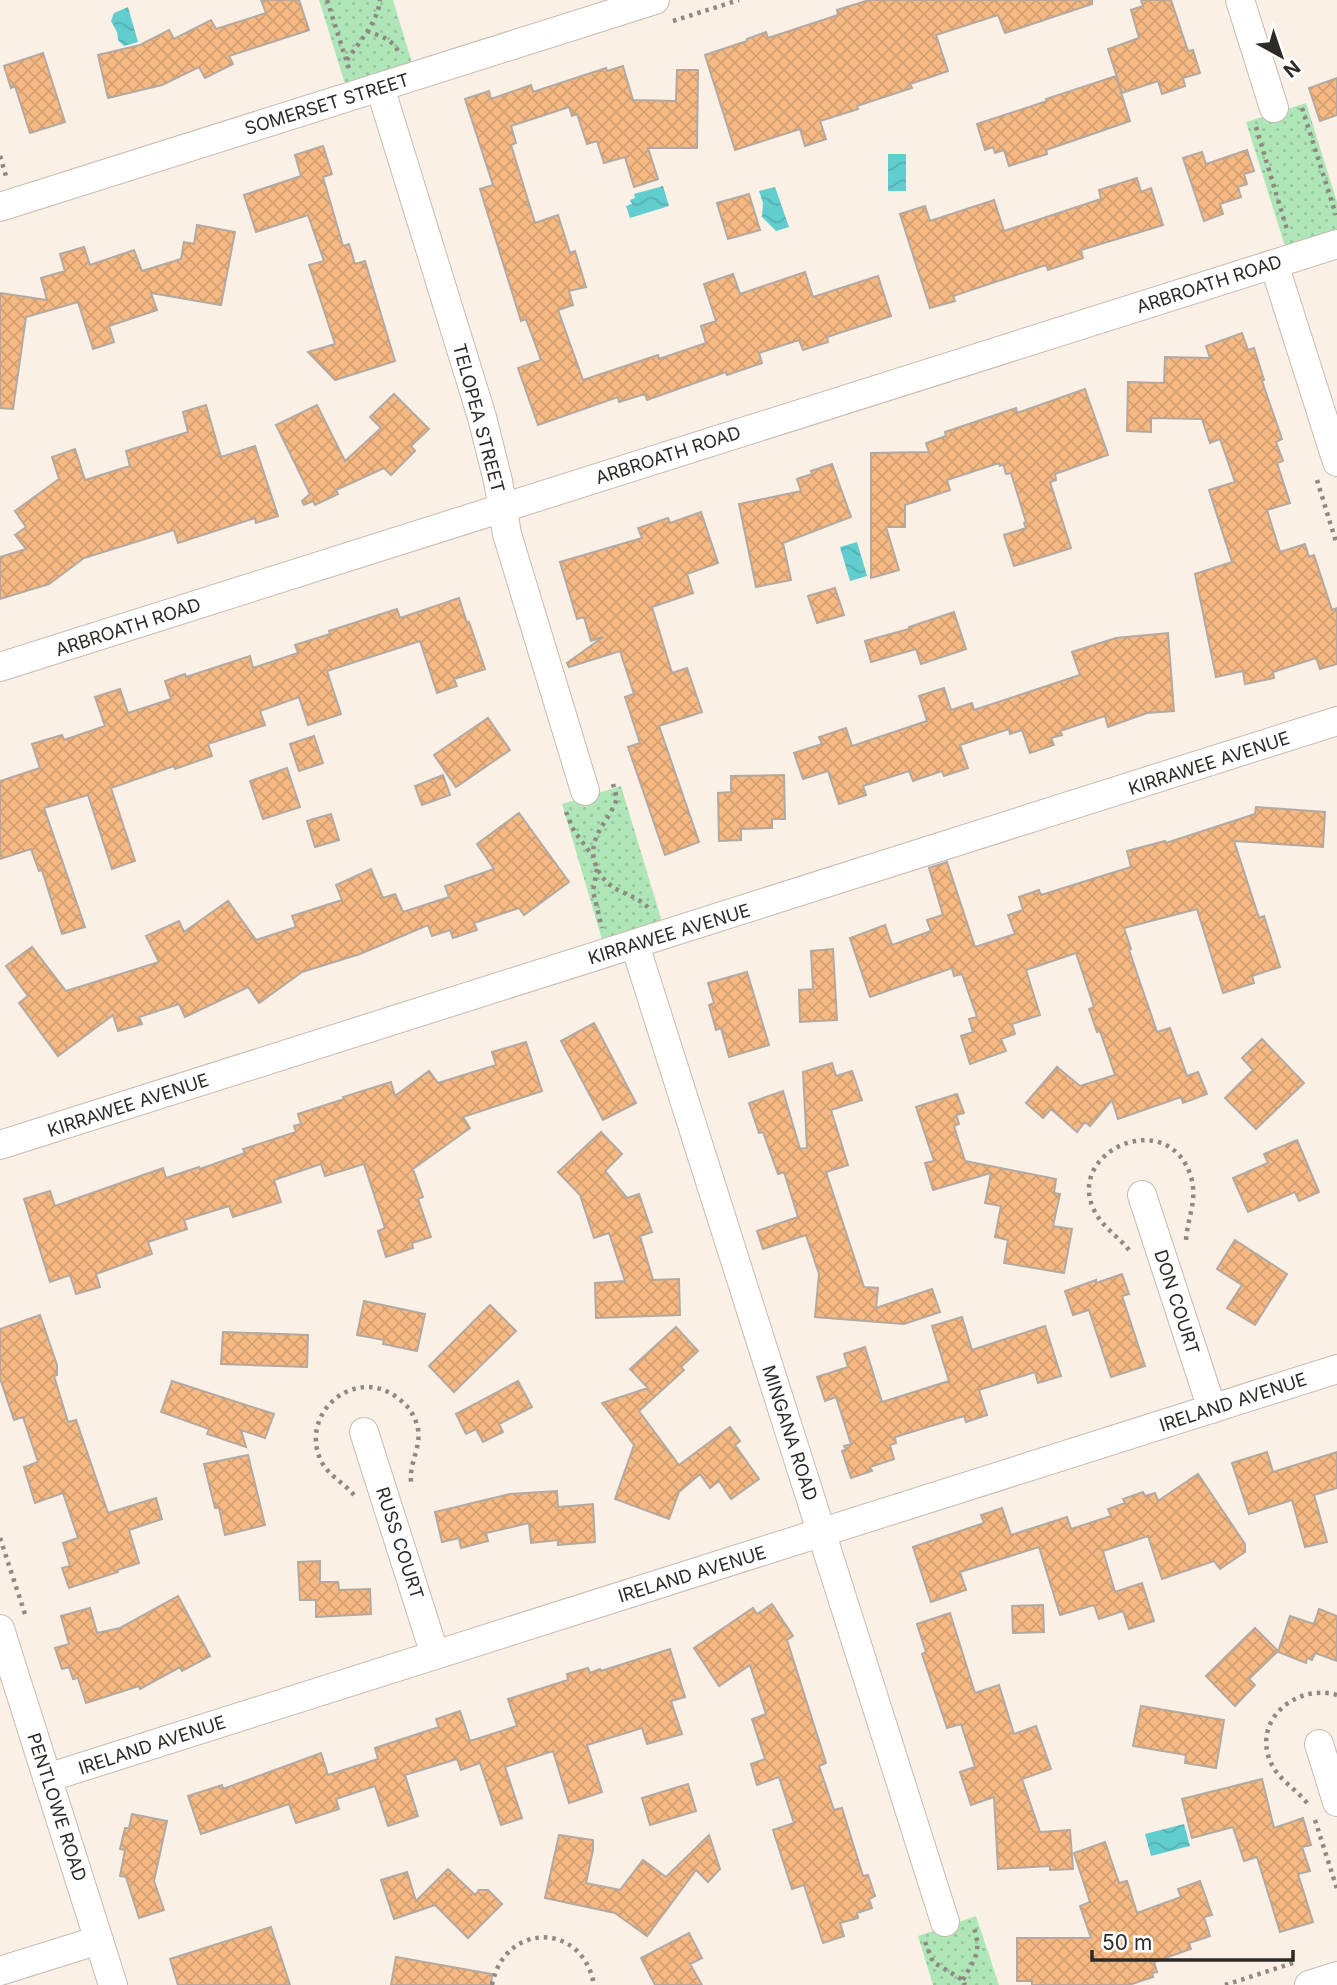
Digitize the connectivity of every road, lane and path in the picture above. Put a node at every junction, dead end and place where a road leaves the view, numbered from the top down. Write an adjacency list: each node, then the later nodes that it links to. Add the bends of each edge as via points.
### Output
1 (327, 0): 6 (path)
2 (380, 0): 5 (path)
3 (655, 0): 9 (street, SOMERSET STREET)
4 (1240, 0): 10 (street)
5 (367, 31): 6 (path); 7 (path, via 392,42)
6 (346, 60): 8 (path)
7 (403, 64)
8 (352, 80)
9 (380, 87): 13 (street, SOMERSET STREET); 17 (street, TELOPEA STREET, via 482,417)
10 (1274, 108)
11 (0, 156): 12 (path)
12 (6, 176)
13 (0, 207)
14 (1337, 244): 15 (street, ARBROATH ROAD)
15 (1274, 264): 16 (street); 17 (street, ARBROATH ROAD)
16 (1337, 463)
17 (502, 508): 18 (street, ARBROATH ROAD); 20 (street, TELOPEA STREET)
18 (0, 667)
19 (1337, 721): 23 (street, KIRRAWEE AVENUE)
20 (585, 791)
21 (597, 869): 22 (path, via 593,891)
22 (606, 939)
23 (635, 945): 24 (street, KIRRAWEE AVENUE); 29 (street, MINGANA ROAD)
24 (0, 1146)
25 (1142, 1195): 27 (street, DON COURT)
26 (1337, 1369): 27 (street, IRELAND AVENUE)
27 (1212, 1409): 29 (street, IRELAND AVENUE)
28 (364, 1432): 31 (street, RUSS COURT)
29 (821, 1534): 31 (street, IRELAND AVENUE); 35 (street, MINGANA ROAD)
30 (0, 1629): 33 (street, PENTLOWE ROAD)
31 (435, 1655): 33 (street, IRELAND AVENUE)
32 (1318, 1744): 34 (street)
33 (47, 1778): 36 (street, PENTLOWE ROAD)
34 (1337, 1802)
35 (945, 1922)
36 (99, 1940): 37 (street); 40 (street, PENTLOWE ROAD)
37 (0, 1971)
38 (1304, 1973): 39 (street); 43 (path)
39 (1337, 1976)
40 (113, 1985)
41 (492, 1985): 42 (path, via 511,1949 542,1936 573,1946 586,1961)
42 (594, 1985)
43 (1225, 1985)

